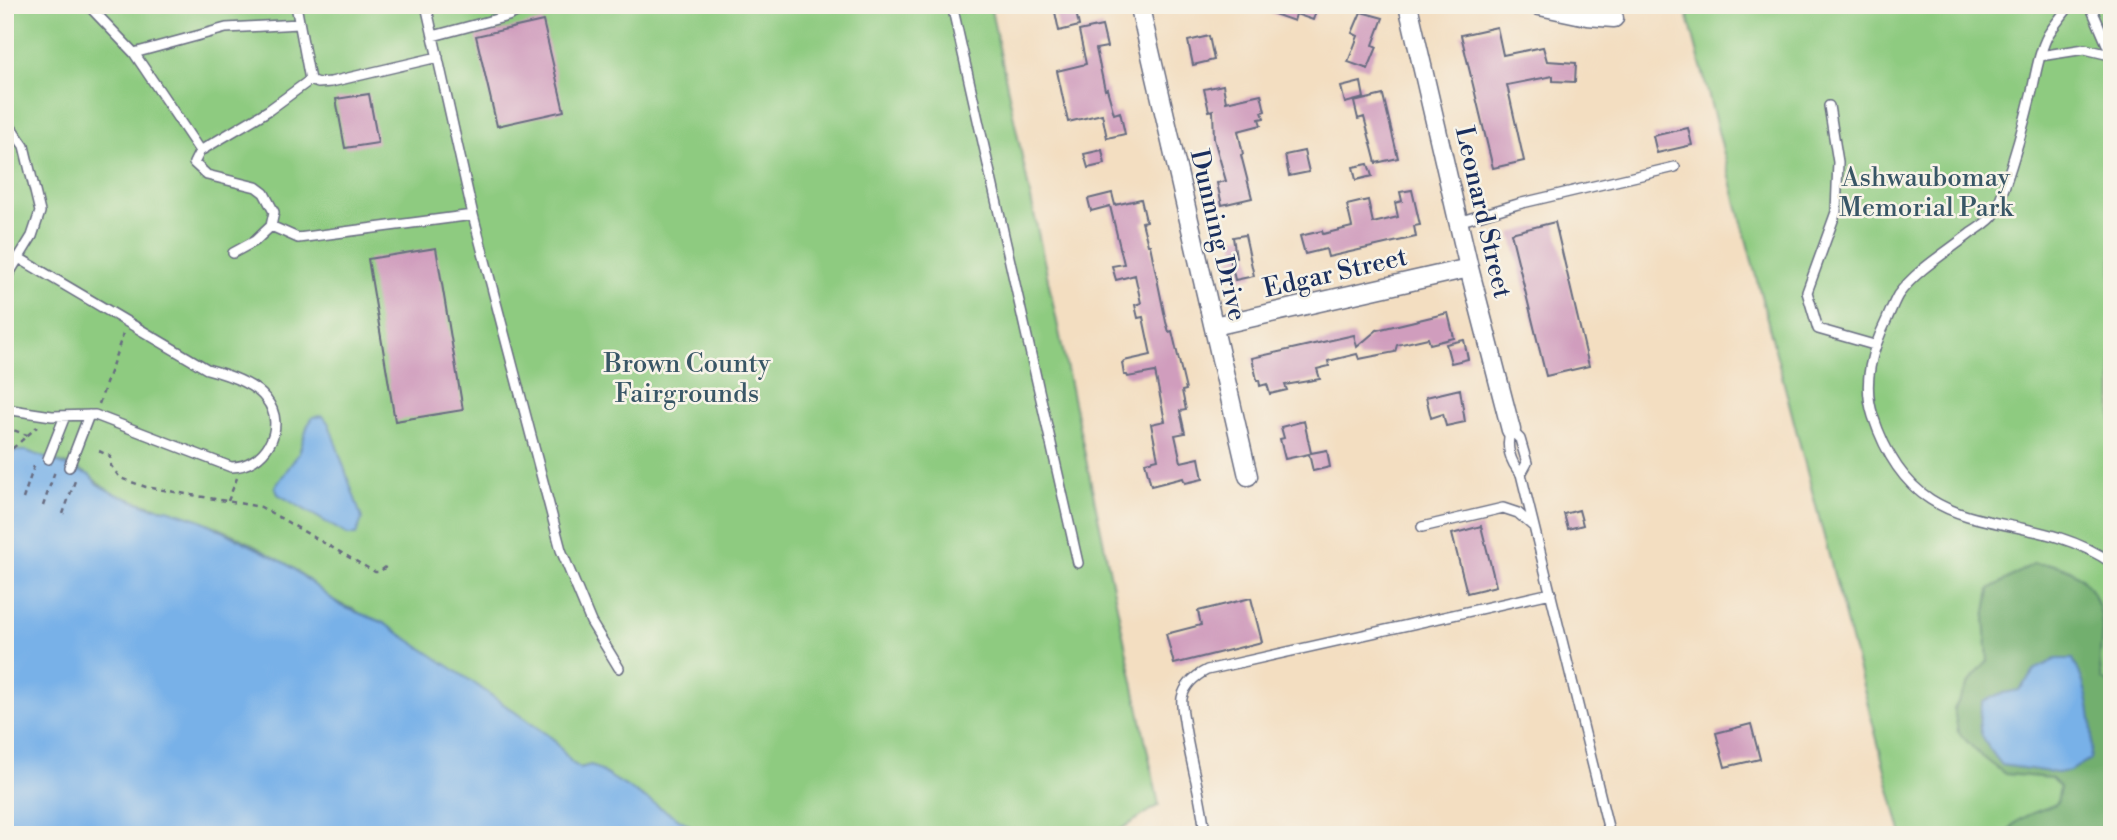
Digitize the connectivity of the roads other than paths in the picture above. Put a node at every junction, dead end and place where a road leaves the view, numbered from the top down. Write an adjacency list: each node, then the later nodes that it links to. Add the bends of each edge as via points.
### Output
1 (88, 5): 16 (lane)
2 (296, 5): 14 (lane)
3 (426, 5): 15 (lane)
4 (505, 5): 12 (lane)
5 (531, 5): 12 (lane)
6 (952, 5): 44 (lane)
7 (1143, 5): 32 (street, Dunning Drive)
8 (1408, 5): 26 (street, Leonard Street)
9 (1535, 5): 13 (street)
10 (2070, 5): 17 (lane)
11 (2090, 5): 18 (lane)
12 (508, 16): 15 (lane)
13 (1614, 18)
14 (299, 24): 16 (lane, via 226,28); 20 (lane)
15 (433, 36): 19 (lane)
16 (134, 53): 23 (lane)
17 (2040, 56): 18 (lane, via 2085,49); 33 (lane, via 2013,163 1994,215 1898,295)
18 (2111, 56)
19 (438, 57): 20 (lane, via 331,82); 25 (lane)
20 (310, 80): 23 (lane)
21 (1829, 106): 33 (lane, via 1838,162 1836,212 1807,292 1818,329)
22 (5, 119): 29 (lane, via 24,146 40,212)
23 (200, 151): 27 (lane, via 194,163 206,175 264,193 274,212)
24 (1675, 167): 26 (lane)
25 (473, 215): 27 (lane, via 298,238); 46 (lane, via 561,550 591,622)
26 (1458, 222): 30 (street, Leonard Street)
27 (271, 226): 28 (lane)
28 (233, 253)
29 (19, 258): 31 (lane); 35 (lane, via 207,369 248,386 266,399 274,419 272,440 258,458 231,467)
30 (1469, 268): 32 (street, Edgar Street); 37 (street, Leonard Street)
31 (5, 280)
32 (1214, 326): 40 (street, Dunning Drive)
33 (1874, 345): 43 (lane, via 1868,372 1872,412 1890,458 1917,490 1962,516 2052,534 2079,543)
34 (5, 410): 36 (lane)
35 (92, 415): 36 (lane); 39 (lane)
36 (65, 416): 38 (lane)
37 (1511, 430): 42 (lane, Leonard Street, via 1507,441)
38 (54, 460)
39 (74, 468)
40 (1248, 476)
41 (1422, 527): 42 (lane, via 1503,508 1518,513)
42 (1535, 529): 45 (lane, Leonard Street)
43 (2112, 563)
44 (1078, 564)
45 (1550, 593): 47 (lane, via 1207,670 1195,677 1181,700); 48 (lane, Leonard Street)
46 (619, 668)
47 (1205, 835)
48 (1610, 835)

